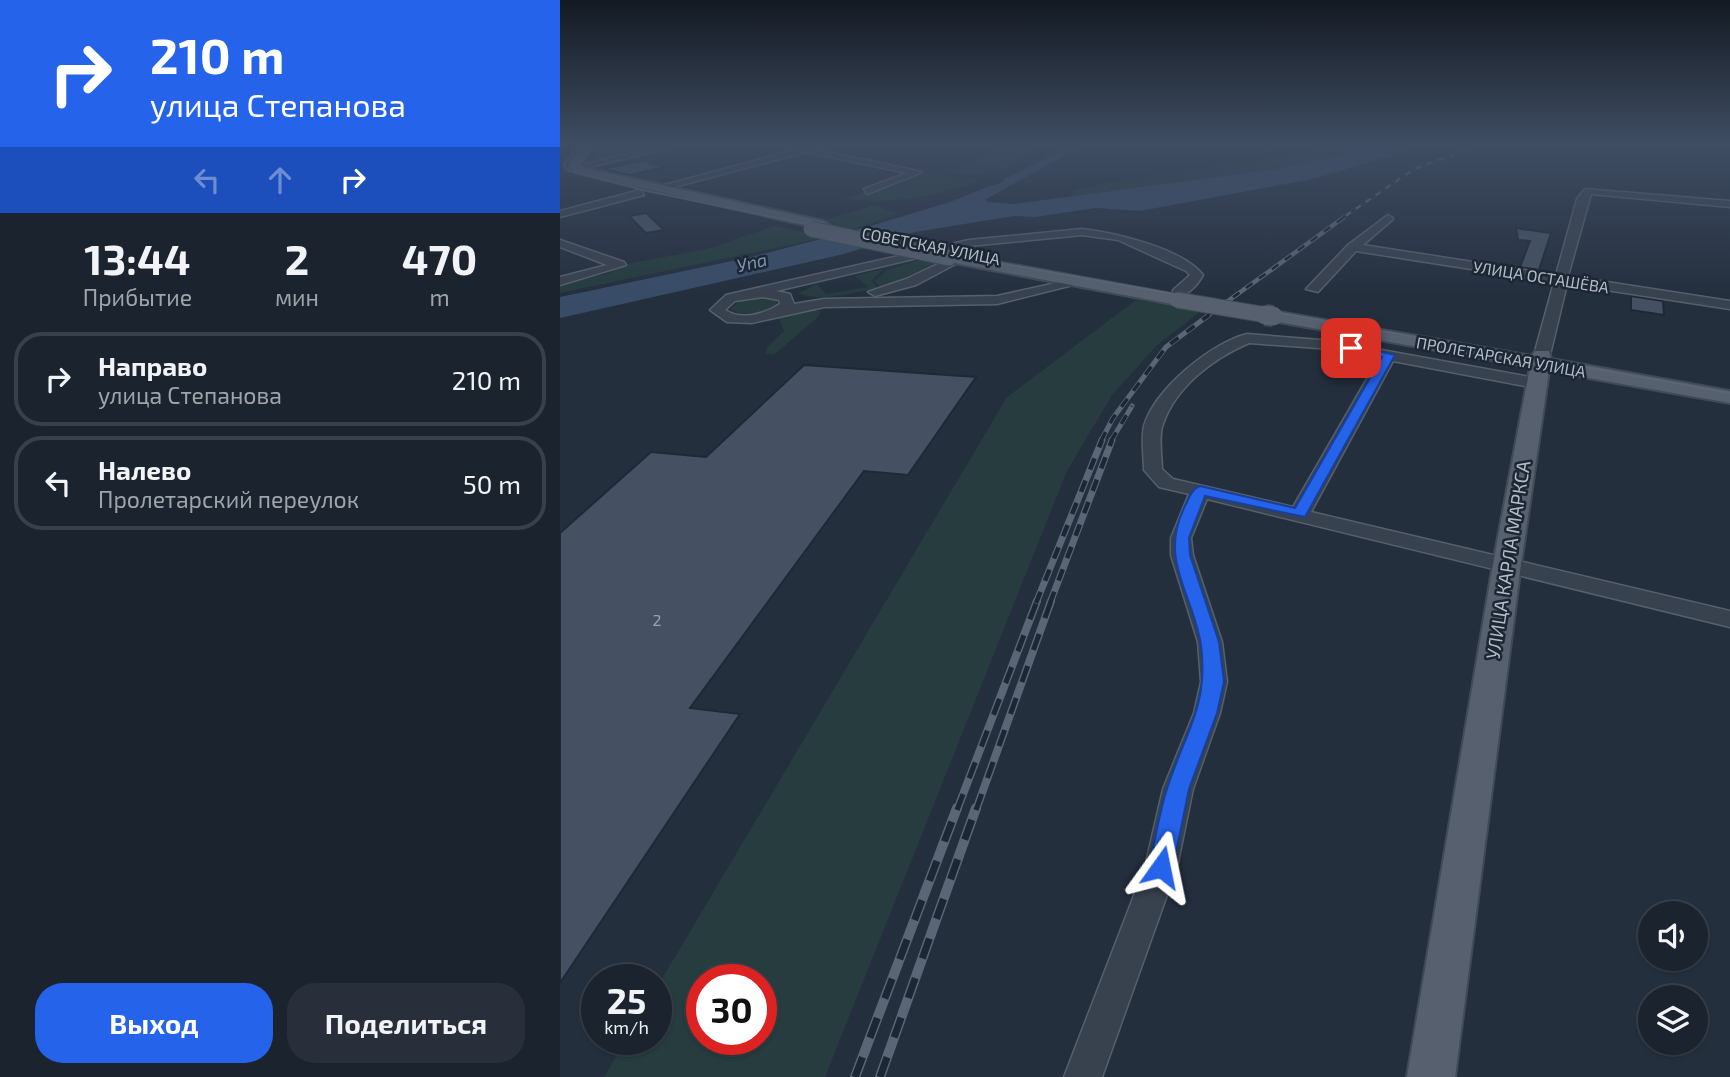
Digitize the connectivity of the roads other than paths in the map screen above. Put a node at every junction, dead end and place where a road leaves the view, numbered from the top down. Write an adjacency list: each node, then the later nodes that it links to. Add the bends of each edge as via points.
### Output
1 (639, 193): 7 (street)
2 (641, 193): 9 (main road, СОВЕТСКАЯ УЛИЦА)
3 (673, 193): 9 (main road, СОВЕТСКАЯ УЛИЦА)
4 (1586, 193): 16 (street, УЛИЦА КАРЛА МАРКСА)
5 (1613, 193): 6 (street, УЛИЦА КАРЛА МАРКСА)
6 (1730, 204)
7 (560, 214)
8 (1388, 218): 12 (street)
9 (817, 227): 13 (main road, СОВЕТСКАЯ УЛИЦА, bridge)
10 (1068, 233): 13 (street, via 1098,239 1080,246 1031,245); 15 (street, via 969,243); 20 (street, via 1121,237 1190,268 1197,275)
11 (560, 243): 14 (street, via 620,265)
12 (1352, 247): 16 (street, УЛИЦА ОСТАШЁВА); 18 (street)
13 (961, 256): 17 (main road, СОВЕТСКАЯ УЛИЦА); 20 (main road, СОВЕТСКАЯ УЛИЦА); 21 (street, via 911,282 883,290 824,300)
14 (560, 281)
15 (809, 281): 19 (street); 21 (street, via 790,290)
16 (1559, 281): 22 (street, УЛИЦА ОСТАШЁВА); 26 (street, УЛИЦА КАРЛА МАРКСА)
17 (1079, 282): 20 (main road, СОВЕТСКАЯ УЛИЦА); 23 (street, via 998,300 824,303)
18 (1313, 289)
19 (753, 293): 21 (street); 23 (street, via 723,302 717,310 735,318)
20 (1180, 296): 24 (main road, СОВЕТСКАЯ УЛИЦА, bridge)
21 (786, 298): 23 (street, via 787,304)
22 (1730, 305)
23 (778, 311)
24 (1275, 313): 26 (main road, ПРОЛЕТАРСКАЯ УЛИЦА)
25 (1389, 355): 26 (street, ПРОЛЕТАРСКАЯ УЛИЦА); 29 (street, ПРОЛЕТАРСКАЯ УЛИЦА, via 1308,341 1247,338 1222,349 1177,385 1153,426 1153,470 1166,482); 30 (street)
26 (1539, 367): 27 (main road, ПРОЛЕТАРСКАЯ УЛИЦА); 28 (main road, ПРОЛЕТАРСКАЯ УЛИЦА); 31 (main road, УЛИЦА КАРЛА МАРКСА)
27 (1730, 386)
28 (1730, 397)
29 (1200, 491): 30 (street); 33 (street, via 1181,538 1182,555 1210,642 1214,682 1178,789 1161,867)
30 (1300, 514): 31 (street)
31 (1507, 564): 32 (street); 34 (main road, УЛИЦА КАРЛА МАРКСА)
32 (1730, 619)
33 (1083, 1077)
34 (1431, 1077)

